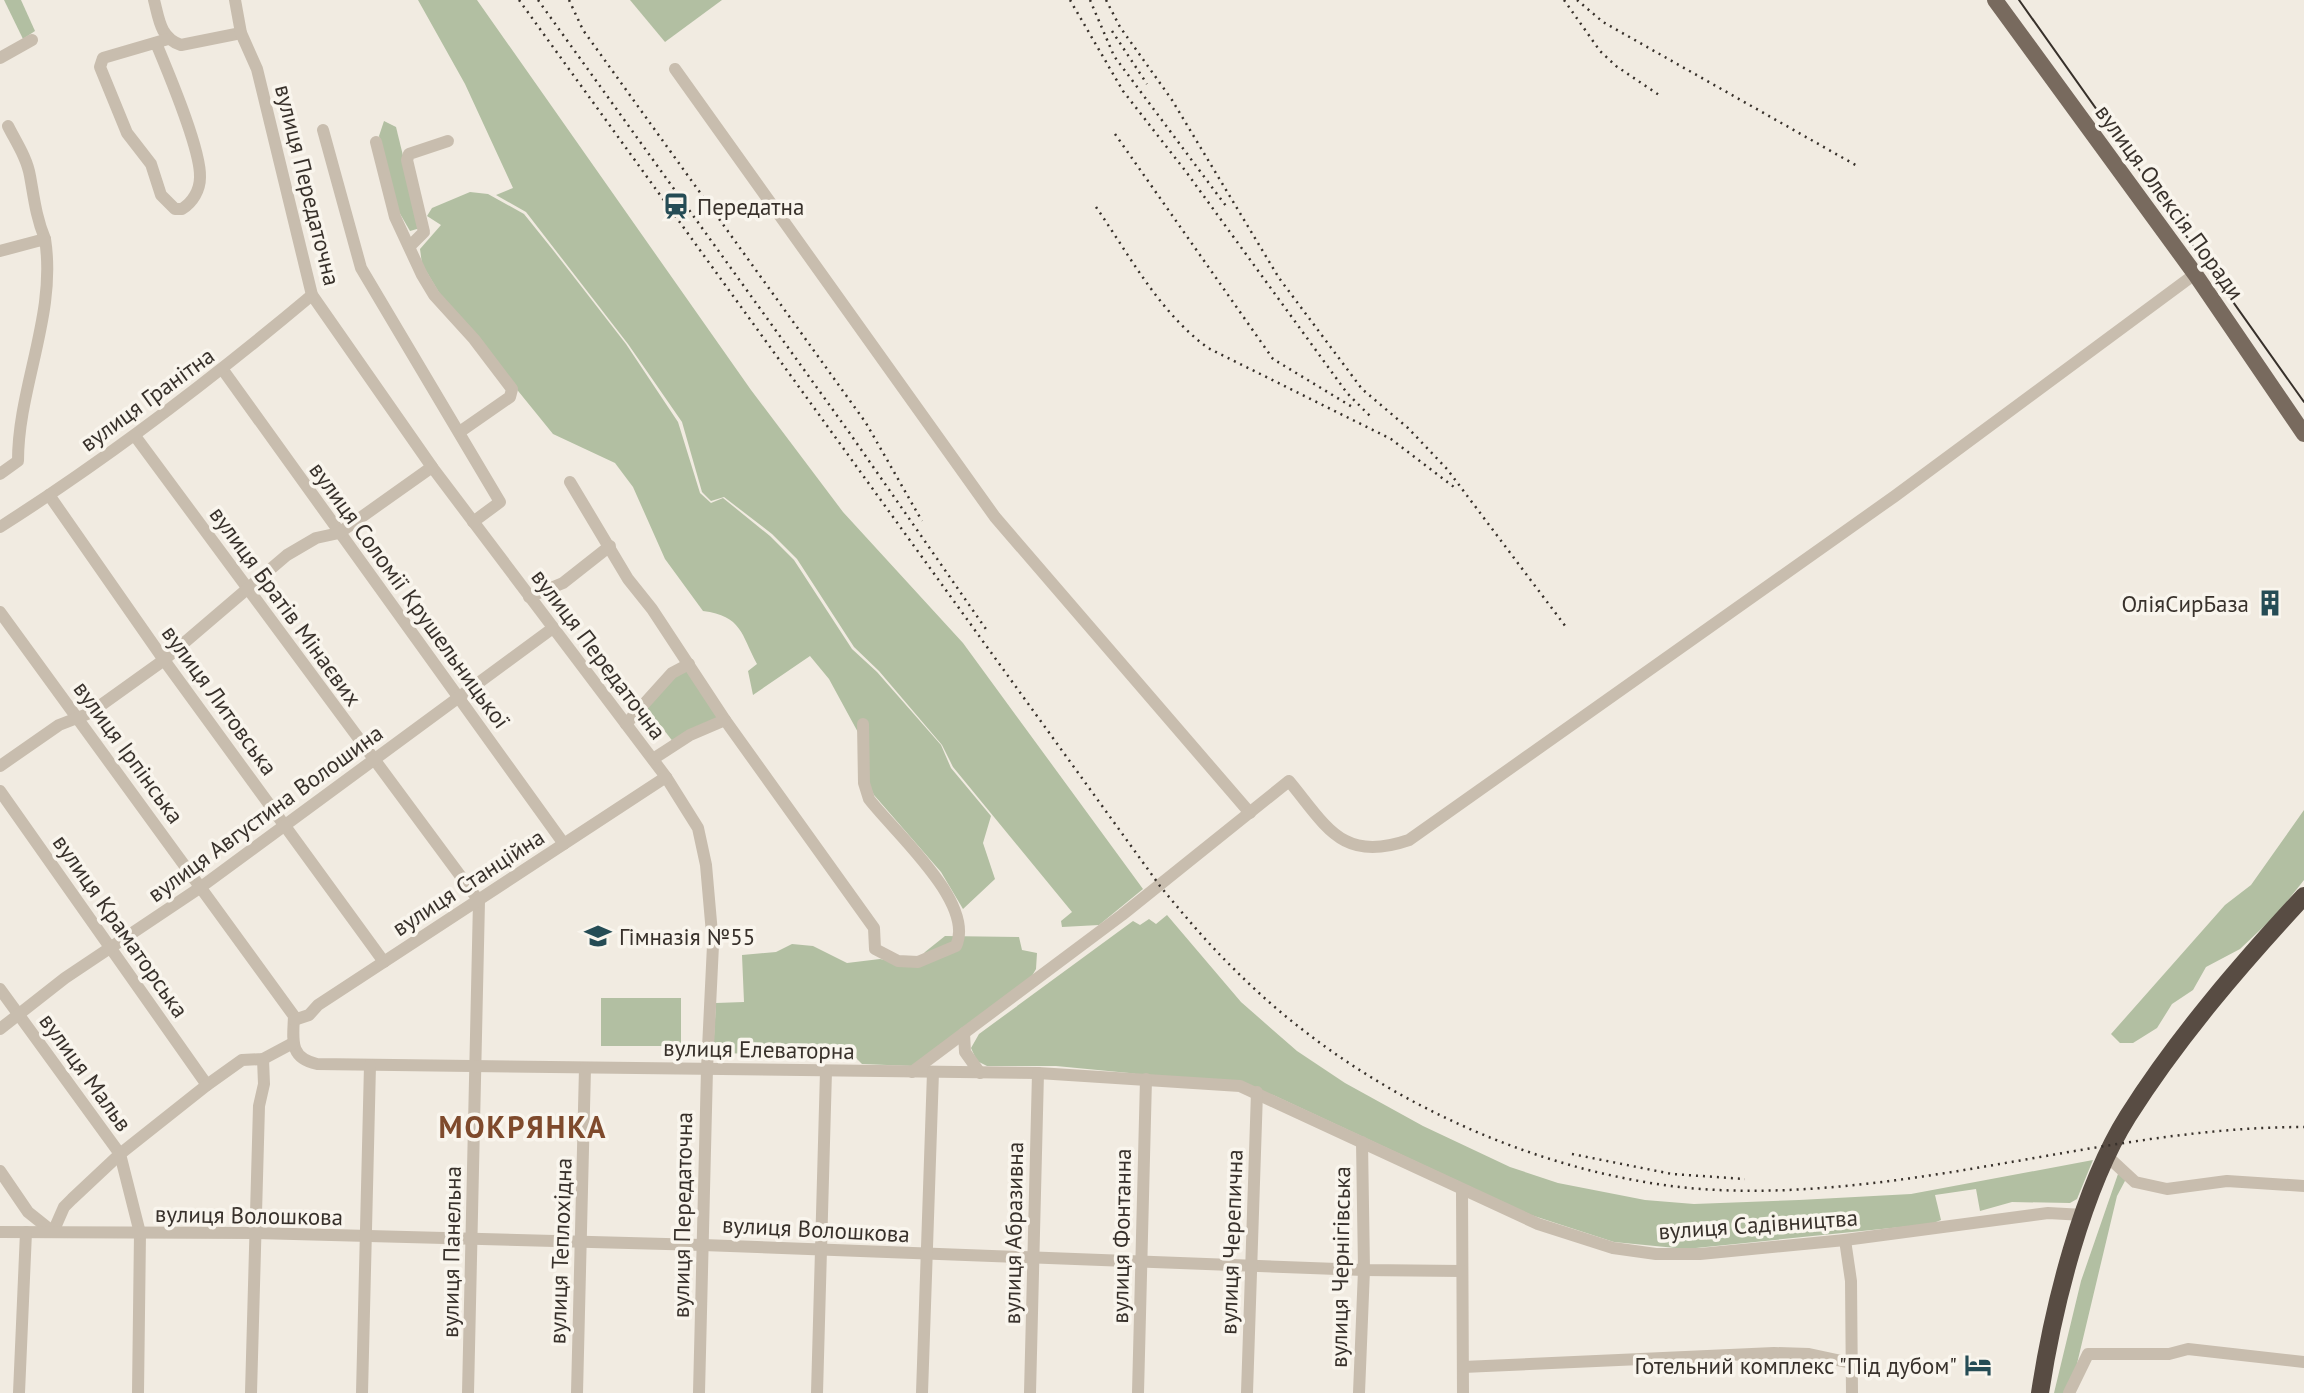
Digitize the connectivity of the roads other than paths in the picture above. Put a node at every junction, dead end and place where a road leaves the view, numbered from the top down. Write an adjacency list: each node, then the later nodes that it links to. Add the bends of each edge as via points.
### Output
1 (154, 0): 6 (street)
2 (235, 0): 4 (street, вулиця Передаточна)
3 (1995, 0): 16 (main road, вулиця Олексія Поради)
4 (242, 33): 6 (street, via 181,45); 17 (street, вулиця Передаточна, via 257,69)
5 (32, 40): 7 (street)
6 (162, 41): 6 (street, via 198,159 197,191 182,209 175,209 161,195 151,164 127,133 100,67 103,58)
7 (0, 58)
8 (675, 69): 46 (street, via 995,517)
9 (8, 125): 13 (street, via 31,178 34,211)
10 (323, 130): 19 (street, via 361,268)
11 (448, 141): 14 (street, via 409,154 424,232)
12 (376, 142): 14 (street, via 395,217)
13 (45, 239): 15 (street); 23 (street, via 40,327 19,425 18,461)
14 (411, 245): 19 (street, via 434,295 512,389 510,397)
15 (0, 251)
16 (2195, 274): 20 (main road, вулиця Олексія Поради); 46 (street, via 1895,496 1409,840 1391,846 1357,847 1336,837 1289,781)
17 (312, 295): 18 (street, вулиця Гранітна); 22 (street, вулиця Передаточна)
18 (223, 370): 21 (street, вулиця Гранітна); 28 (street, вулиця Соломії Крушельницької)
19 (461, 431): 26 (street, via 500,502)
20 (2304, 433)
21 (135, 436): 25 (street, вулиця Гранітна); 30 (street, вулиця Братів Мінаєвих)
22 (432, 467): 26 (street, вулиця Передаточна); 28 (street)
23 (0, 474)
24 (570, 482): 29 (street)
25 (49, 495): 27 (street, вулиця Гранітна); 34 (street, вулиця Литовська)
26 (473, 522): 31 (street, вулиця Передаточна)
27 (0, 527)
28 (339, 533): 30 (street, via 302,545); 36 (street, вулиця Соломії Крушельницької)
29 (610, 546): 31 (street, via 563,583); 35 (street)
30 (247, 590): 34 (street); 42 (street, вулиця Братів Мінаєвих)
31 (529, 597): 33 (street, вулиця Передаточна)
32 (0, 612): 37 (street, вулиця Ірпінська)
33 (553, 628): 36 (street, вулиця Августина Волошина); 39 (street, вулиця Передаточна)
34 (164, 660): 37 (street); 47 (street, вулиця Литовська)
35 (689, 664): 38 (street); 39 (street, via 672,673)
36 (458, 698): 42 (street, вулиця Августина Волошина); 48 (street, вулиця Соломії Крушельницької)
37 (79, 718): 43 (street, via 58,724); 49 (street, вулиця Ірпінська)
38 (725, 720): 40 (street, via 874,928 875,950 898,961 918,962 956,946 960,921 940,881 869,799 864,783); 41 (street)
39 (626, 724): 41 (street, вулиця Передаточна)
40 (863, 724)
41 (653, 759): 44 (street, вулиця Передаточна)
42 (373, 761): 47 (street, вулиця Августина Волошина); 51 (street, вулиця Братів Мінаєвих)
43 (0, 766)
44 (666, 777): 48 (street, вулиця Станційна); 64 (street, вулиця Передаточна, via 698,828 706,865 713,945)
45 (0, 791): 52 (street, вулиця Краматорська)
46 (1250, 813): 58 (street)
47 (284, 826): 49 (street, вулиця Августина Волошина); 53 (street, вулиця Литовська)
48 (564, 844): 51 (street, вулиця Станційна)
49 (201, 887): 52 (street, вулиця Августина Волошина); 56 (street, вулиця Ірпінська)
50 (2304, 896): 75 (highway, via 2196,1024 2128,1116)
51 (478, 901): 53 (street, вулиця Станційна); 62 (street, вулиця Панельна)
52 (111, 948): 55 (street, вулиця Августина Волошина); 71 (street, вулиця Краматорська)
53 (384, 962): 56 (street, вулиця Станційна, via 309,1015)
54 (0, 989): 55 (street, вулиця Мальв)
55 (19, 1016): 57 (street, вулиця Августина Волошина); 74 (street, вулиця Мальв)
56 (294, 1020): 59 (street)
57 (0, 1029)
58 (964, 1033): 66 (street); 68 (street, via 965,1052)
59 (293, 1043): 60 (street); 61 (street, вулиця Елеваторна, via 295,1054 304,1061)
60 (263, 1059): 71 (street, via 242,1060); 84 (street)
61 (370, 1065): 62 (street, вулиця Елеваторна); 85 (street)
62 (475, 1066): 63 (street, вулиця Елеваторна); 86 (street, вулиця Панельна)
63 (585, 1068): 64 (street, вулиця Елеваторна); 88 (street, вулиця Теплохідна)
64 (707, 1069): 65 (street, вулиця Елеваторна); 89 (street, вулиця Передаточна)
65 (826, 1071): 66 (street, вулиця Елеваторна); 90 (street)
66 (912, 1072): 67 (street, вулиця Елеваторна)
67 (933, 1072): 68 (street, вулиця Елеваторна); 91 (street)
68 (980, 1073): 69 (street, вулиця Елеваторна)
69 (1038, 1073): 70 (street, вулиця Елеваторна); 92 (street, вулиця Абразивна)
70 (1146, 1079): 72 (street, вулиця Елеваторна, via 1240,1086); 93 (street, вулиця Фонтанна)
71 (207, 1085): 74 (street)
72 (1257, 1092): 73 (street, вулиця Садівництва); 94 (street, вулиця Черепична)
73 (1362, 1142): 78 (street, вулиця Садівництва); 95 (street, вулиця Чернігівська)
74 (120, 1154): 82 (street, via 65,1207); 83 (street, вулиця Мальв)
75 (2107, 1156): 77 (street, via 2135,1182 2167,1189 2227,1181); 79 (highway)
76 (0, 1171): 82 (street, via 28,1212)
77 (2304, 1186)
78 (1462, 1190): 87 (street, вулиця Садівництва, via 1577,1238 1656,1254); 96 (street)
79 (2084, 1215): 87 (street, вулиця Садівництва, via 2048,1213); 115 (highway, via 2048,1341)
80 (0, 1232): 81 (street, вулиця Волошкова)
81 (26, 1232): 82 (street, вулиця Волошкова); 100 (street)
82 (53, 1232): 83 (street, вулиця Волошкова)
83 (140, 1233): 84 (street, вулиця Волошкова); 101 (street, вулиця Мальв)
84 (257, 1233): 85 (street, вулиця Волошкова); 102 (street)
85 (365, 1238): 86 (street, вулиця Волошкова); 103 (street)
86 (473, 1240): 88 (street, вулиця Волошкова); 104 (street, вулиця Панельна)
87 (1845, 1240): 98 (street, via 1851,1281)
88 (582, 1244): 89 (street, вулиця Волошкова); 105 (street, вулиця Теплохідна)
89 (703, 1245): 90 (street, вулиця Волошкова); 106 (street, вулиця Передаточна)
90 (821, 1251): 91 (street, вулиця Волошкова); 107 (street)
91 (926, 1255): 92 (street, вулиця Волошкова); 108 (street)
92 (1033, 1258): 93 (street, вулиця Волошкова); 109 (street, вулиця Абразивна)
93 (1141, 1261): 94 (street, вулиця Волошкова); 110 (street, вулиця Фонтанна)
94 (1251, 1265): 95 (street, вулиця Волошкова); 111 (street, вулиця Черепична)
95 (1364, 1270): 96 (street, вулиця Волошкова); 112 (street, вулиця Чернігівська)
96 (1462, 1270): 99 (street)
97 (2304, 1362): 116 (street, via 2188,1349 2088,1354)
98 (1851, 1363): 99 (street, via 1774,1353); 114 (street)
99 (1463, 1367): 113 (street)
100 (19, 1393)
101 (138, 1393)
102 (251, 1393)
103 (362, 1393)
104 (468, 1393)
105 (576, 1393)
106 (699, 1393)
107 (817, 1393)
108 (922, 1393)
109 (1030, 1393)
110 (1138, 1393)
111 (1247, 1393)
112 (1359, 1393)
113 (1462, 1393)
114 (1852, 1393)
115 (2040, 1393)
116 (2069, 1393)

